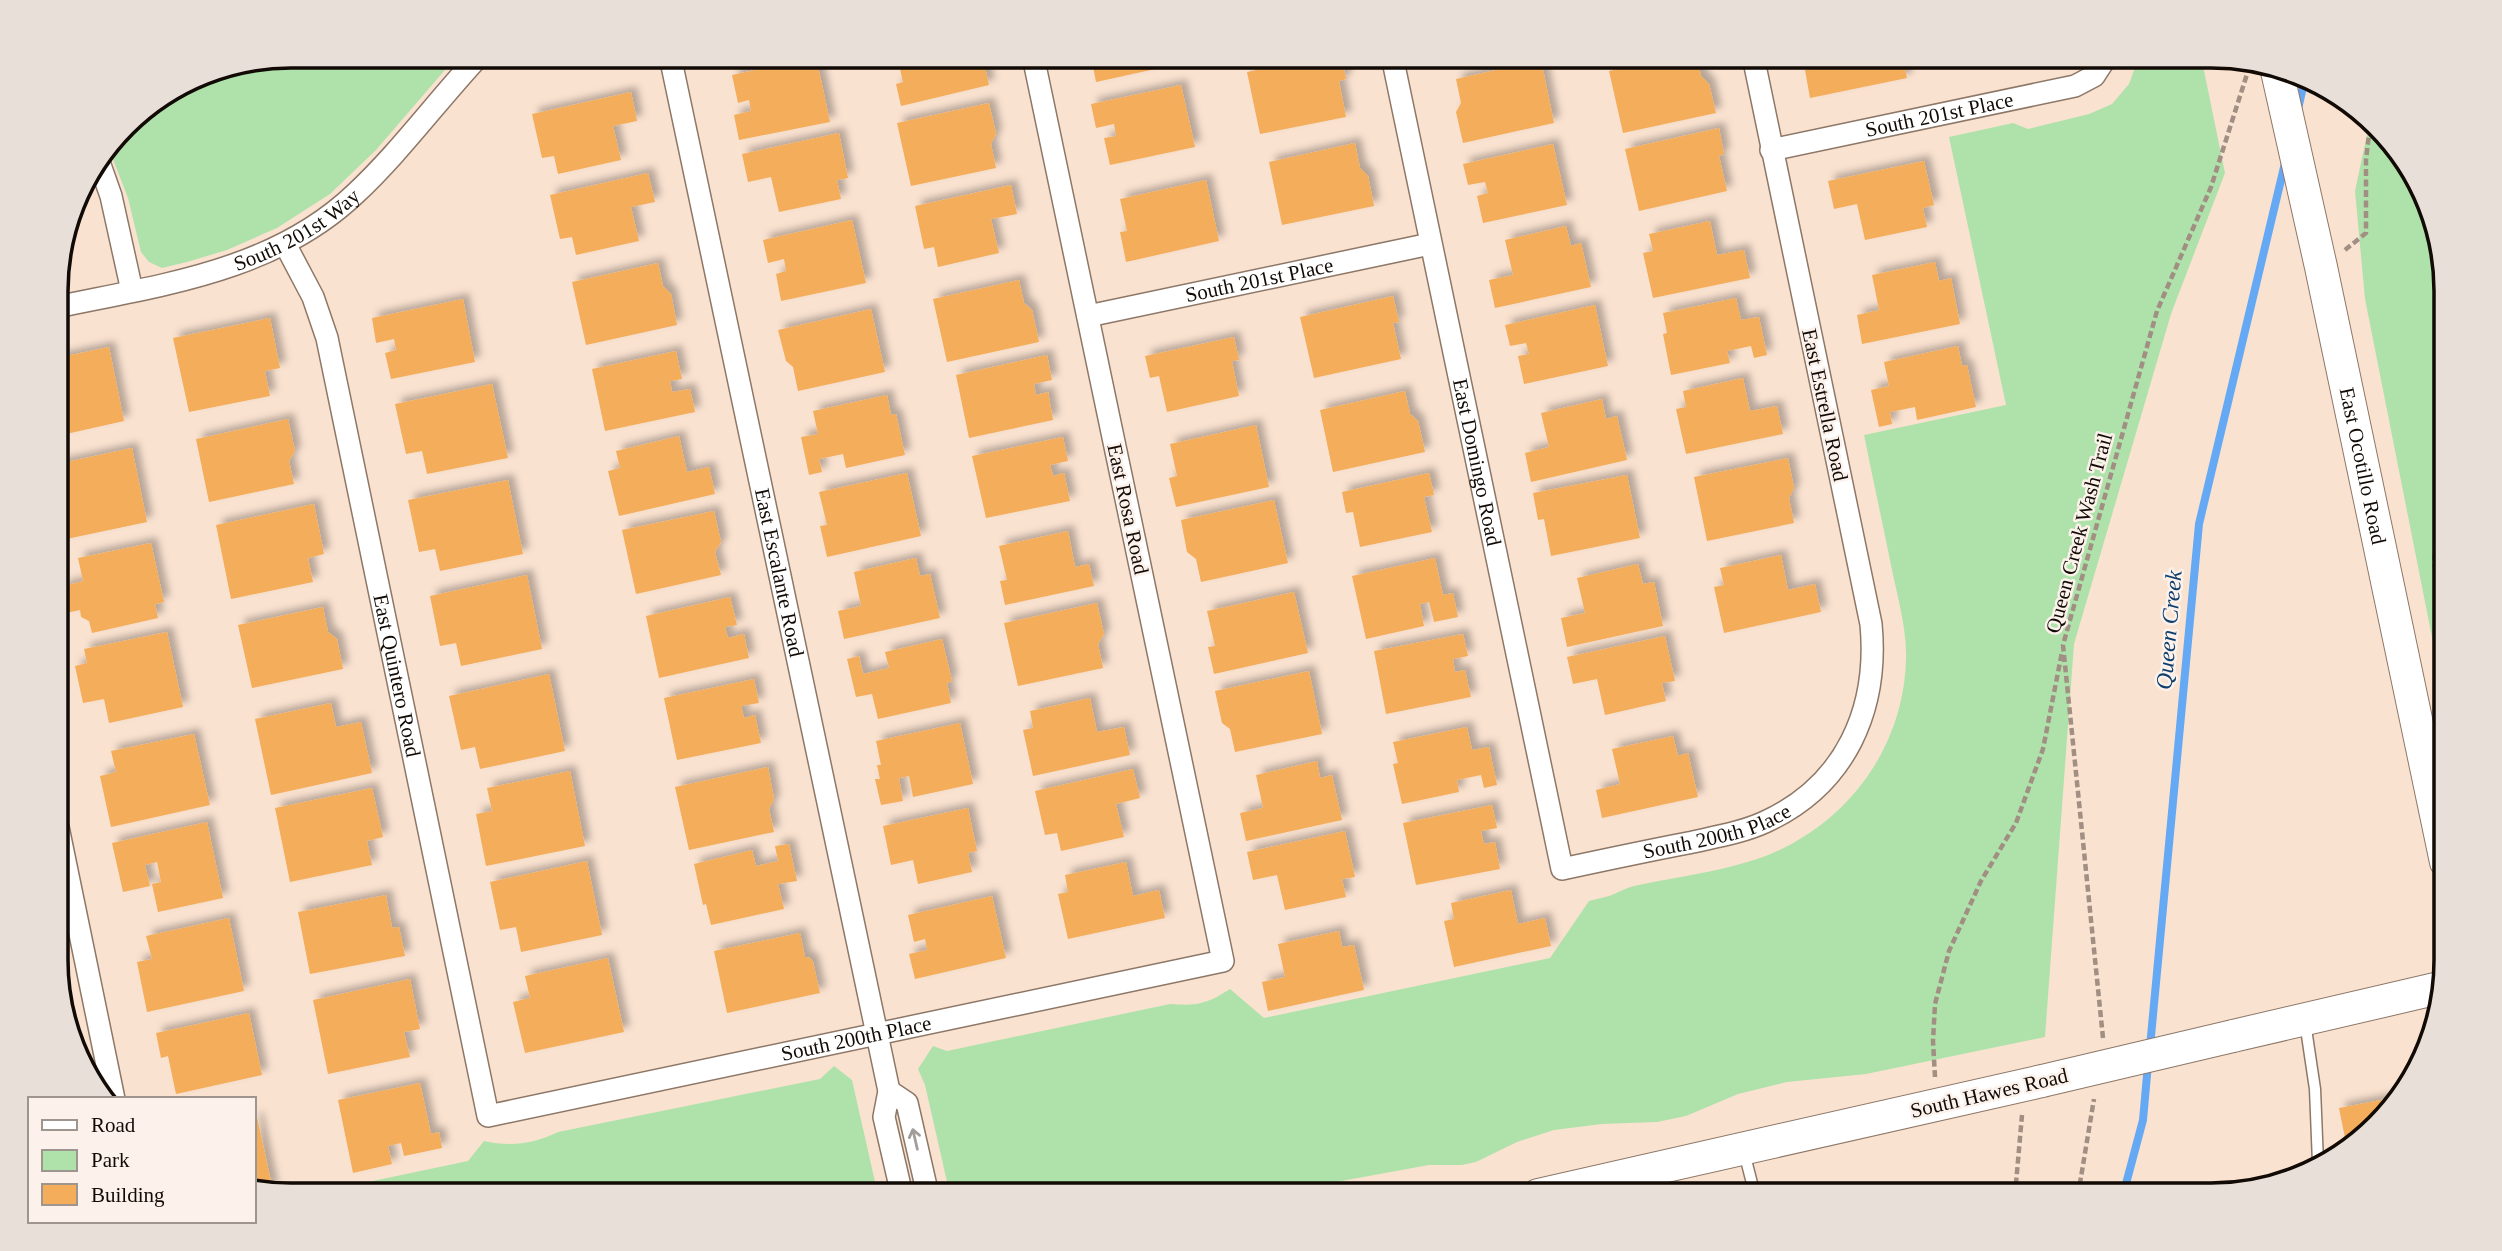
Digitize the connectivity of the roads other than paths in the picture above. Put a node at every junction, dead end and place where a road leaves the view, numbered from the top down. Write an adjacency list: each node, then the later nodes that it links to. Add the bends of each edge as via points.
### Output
1 (469, 68): 10 (street, South 201st Way, via 354,196)
2 (673, 68): 22 (street, East Escalante Road)
3 (1036, 68): 14 (street, East Rosa Road)
4 (1393, 68): 11 (street, East Domingo Road)
5 (1755, 68): 8 (street, East Estrella Road)
6 (2099, 68): 8 (street, South 201st Place, via 2075,86)
7 (2279, 79): 16 (main road, East Ocotillo Road)
8 (1771, 150): 15 (street, East Estrella Road, via 1871,624 1868,697)
9 (103, 172): 12 (street)
10 (285, 244): 12 (street, South 201st Way, via 212,273); 25 (street, East Quintero Road, via 313,297 327,338)
11 (1430, 244): 14 (street, South 201st Place); 17 (street, East Domingo Road)
12 (132, 291): 13 (street, South 201st Way)
13 (69, 304)
14 (1088, 316): 19 (street, East Rosa Road)
15 (1847, 751): 17 (street, South 200th Place, via 1805,798 1763,823)
16 (2434, 805)
17 (1562, 869)
18 (68, 876): 24 (street)
19 (1223, 961): 22 (street, South 200th Place)
20 (2432, 990): 21 (main road, South Hawes Road)
21 (2304, 1019): 26 (main road, South Hawes Road, bridge); 27 (lane)
22 (878, 1034): 23 (street, East Escalante Road); 25 (street, South 200th Place)
23 (890, 1091): 30 (street, East Escalante Road, via 884,1117); 31 (street, East Escalante Road, one-way to 23, via 907,1103)
24 (113, 1093)
25 (488, 1116)
26 (1744, 1149): 28 (main road, South Hawes Road); 29 (lane)
27 (2320, 1154)
28 (1595, 1182)
29 (1752, 1182)
30 (899, 1183)
31 (925, 1183)

